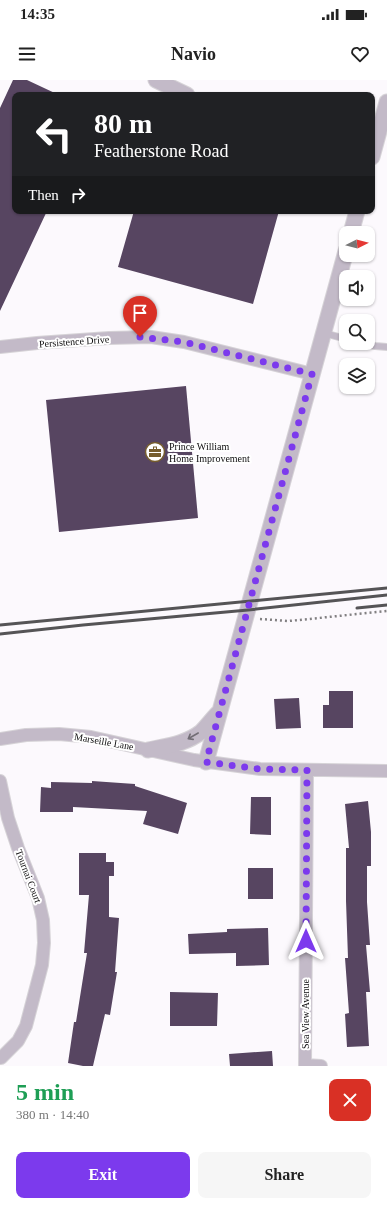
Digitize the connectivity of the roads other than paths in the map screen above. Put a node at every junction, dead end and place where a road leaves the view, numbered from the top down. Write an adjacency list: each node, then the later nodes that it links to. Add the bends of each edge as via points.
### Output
1 (156, 80): 2 (street)
2 (181, 92)
3 (387, 102): 4 (street)
4 (375, 144)
5 (356, 214): 6 (street)
6 (353, 226)
7 (343, 262): 8 (street)
8 (324, 333): 9 (lane); 13 (street)
9 (339, 336)
10 (375, 346): 12 (lane)
11 (0, 347): 13 (street, Persistence Drive, via 102,338 151,337 184,342)
12 (387, 347)
13 (312, 374): 14 (street)
14 (221, 709): 16 (street, one-way to 16, via 195,736 177,744); 17 (street)
15 (0, 739): 16 (street, Marseille Lane, via 59,734 92,737)
16 (148, 750): 17 (street, Marseille Lane)
17 (206, 762): 18 (street, Marseille Lane, via 260,769)
18 (307, 770): 19 (street, Marseille Lane); 22 (street, Sea View Avenue)
19 (387, 771)
20 (0, 781): 21 (street, Tournai Court, via 8,818 38,898 43,920 44,943 42,965 26,1026 18,1041)
21 (1, 1058)
22 (305, 1065): 23 (street)
23 (321, 1066)

